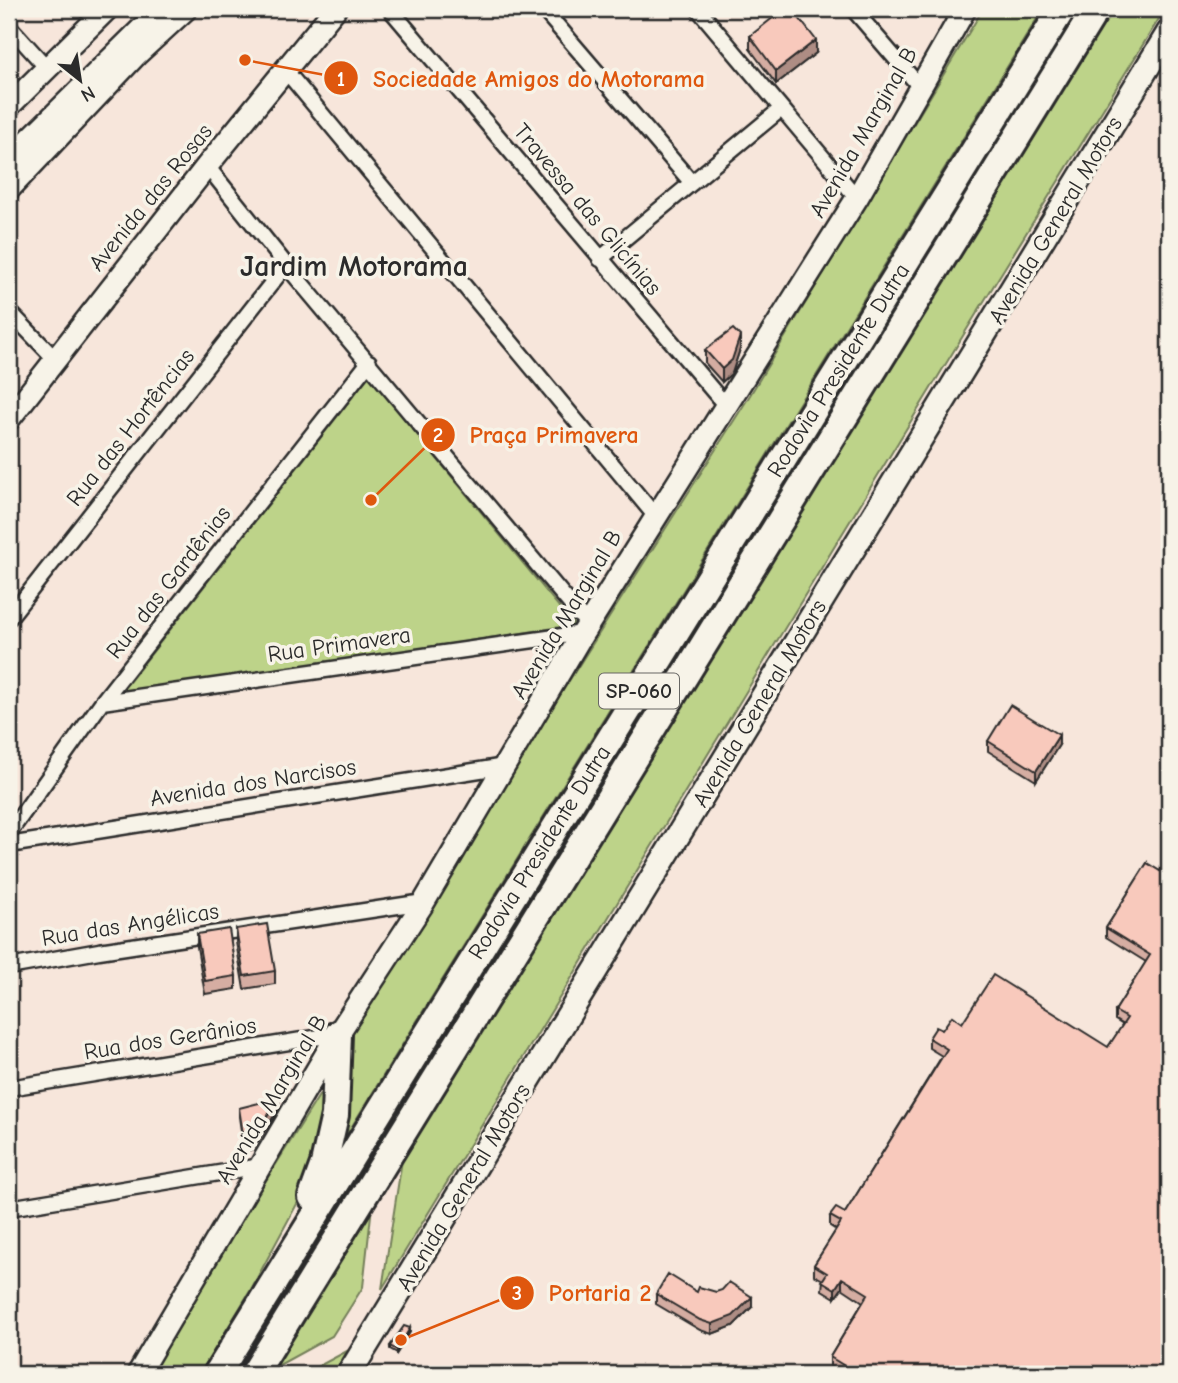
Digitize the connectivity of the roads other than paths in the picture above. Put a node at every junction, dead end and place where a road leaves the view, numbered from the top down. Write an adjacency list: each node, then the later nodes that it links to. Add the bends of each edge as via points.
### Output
1 (107, 9): 15 (street)
2 (141, 9): 20 (main road)
3 (163, 9): 21 (main road)
4 (186, 9): 24 (street)
5 (335, 9): 16 (street, Avenida das Rosas)
6 (390, 9): 26 (street, Travessa das Glicínias)
7 (543, 9): 23 (street)
8 (698, 9): 19 (street)
9 (853, 9): 17 (street)
10 (965, 9): 17 (street, Avenida Marginal B)
11 (1062, 9): 46 (highway, Rodovia Presidente Dutra / SP-060)
12 (1096, 9): 49 (highway, Rodovia Presidente Dutra / SP-060)
13 (9, 26): 15 (street)
14 (1169, 32): 50 (main road, Avenida General Motors)
15 (47, 68): 18 (street)
16 (286, 71): 22 (street, Avenida das Rosas); 33 (street)
17 (920, 87): 25 (street, Avenida Marginal B)
18 (9, 106)
19 (781, 109): 23 (street); 25 (street)
20 (9, 140)
21 (9, 161)
22 (207, 166): 27 (street); 29 (street, Avenida das Rosas)
23 (692, 183): 26 (street)
24 (9, 189)
25 (857, 198): 31 (street, Avenida Marginal B)
26 (600, 259): 31 (street, Travessa das Glicínias)
27 (286, 264): 30 (street); 34 (street, Rua das Hortências)
28 (9, 312): 29 (street)
29 (55, 359): 32 (street, Avenida das Rosas)
30 (369, 362): 35 (street); 36 (street, Rua das Gardênias)
31 (726, 406): 33 (street, Avenida Marginal B)
32 (9, 419)
33 (656, 517): 35 (street, Avenida Marginal B)
34 (9, 618)
35 (585, 629): 36 (street, Rua Primavera); 37 (street, Avenida Marginal B)
36 (103, 702): 38 (street, Rua das Gardênias)
37 (505, 766): 39 (street, Avenida dos Narcisos); 40 (street, Avenida Marginal B)
38 (9, 833)
39 (9, 845)
40 (424, 902): 41 (street, Rua das Angélicas); 42 (street, Avenida Marginal B)
41 (9, 967)
42 (338, 1034): 43 (street, Rua dos Gerânios); 44 (street, Avenida Marginal B); 46 (highway, via 335,1115 324,1164)
43 (9, 1088)
44 (261, 1166): 45 (street); 47 (street, Avenida Marginal B)
45 (9, 1208)
46 (296, 1245): 48 (highway, Rodovia Presidente Dutra / SP-060)
47 (138, 1374)
48 (216, 1374)
49 (254, 1374)
50 (349, 1374)

